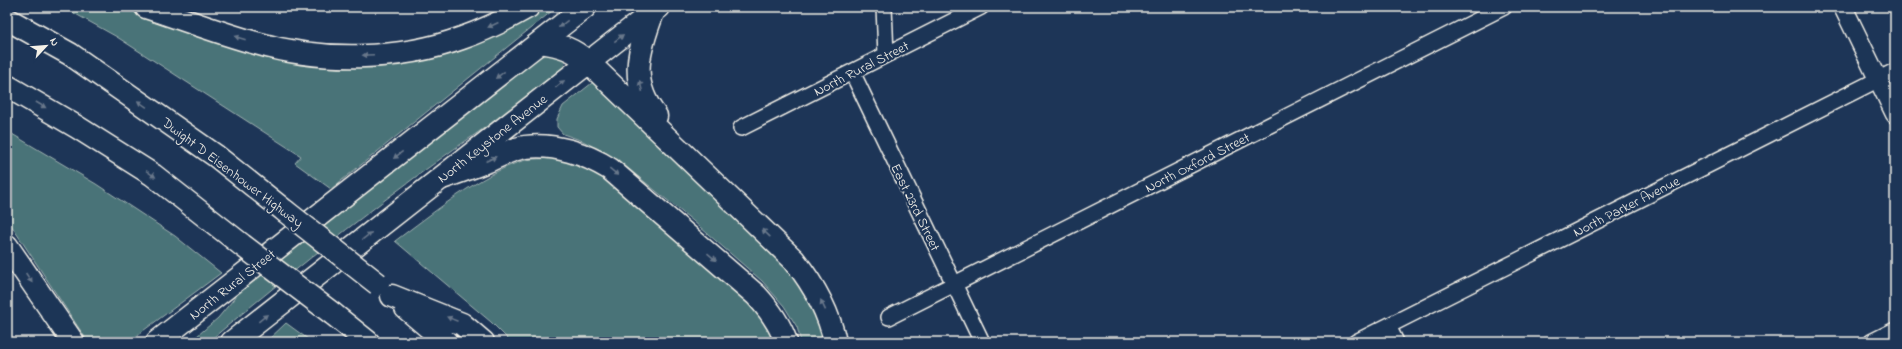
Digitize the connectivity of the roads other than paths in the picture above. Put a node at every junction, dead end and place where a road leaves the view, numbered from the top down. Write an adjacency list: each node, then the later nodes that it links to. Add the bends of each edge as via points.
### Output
1 (146, 7): 2 (main road, one-way to 1, via 484,29 436,45 397,53 345,56 256,44)
2 (528, 7)
3 (585, 7): 10 (main road, one-way to 10)
4 (884, 7): 11 (street)
5 (981, 7): 11 (street, North Rural Street)
6 (1504, 7): 22 (street, North Oxford Street)
7 (1843, 7): 15 (street)
8 (656, 9): 12 (main road, North Keystone Avenue, one-way to 8); 19 (main road, one-way to 8, via 645,102 639,79 641,47)
9 (7, 19): 23 (main road, Dwight D Eisenhower Highway, one-way to 9, bridge, via 216,156 70,54)
10 (541, 42): 12 (main road, via 575,51); 29 (main road, North Rural Street, one-way to 29)
11 (886, 55): 14 (street, North Rural Street)
12 (588, 62): 19 (main road); 20 (main road, North Keystone Avenue, one-way to 12)
13 (1895, 71): 15 (street, North Parker Avenue)
14 (852, 72): 18 (street, North Rural Street); 22 (street, East 23rd Street)
15 (1878, 79): 17 (street); 26 (street, North Parker Avenue)
16 (7, 86): 24 (main road, one-way to 24, bridge, via 153,175)
17 (1895, 114)
18 (741, 128)
19 (674, 143): 36 (main road, one-way to 19, via 816,291 794,260)
20 (442, 178): 30 (main road, North Keystone Avenue, one-way to 20); 35 (main road, one-way to 35, via 526,147 550,147 586,155 610,169 756,295 767,306)
21 (7, 246): 28 (main road, one-way to 28)
22 (954, 284): 25 (street, North Oxford Street); 37 (street, East 23rd Street)
23 (385, 290): 33 (main road, Dwight D Eisenhower Highway); 34 (main road, one-way to 23, via 462,324)
24 (333, 314): 31 (main road); 32 (main road)
25 (889, 317)
26 (1388, 326): 38 (street, North Parker Avenue); 39 (street)
27 (1895, 330): 40 (street)
28 (73, 342)
29 (157, 342)
30 (232, 342)
31 (353, 342)
32 (368, 342)
33 (446, 342)
34 (483, 342)
35 (786, 342)
36 (835, 342)
37 (982, 342)
38 (1356, 342)
39 (1396, 342)
40 (1871, 342)

